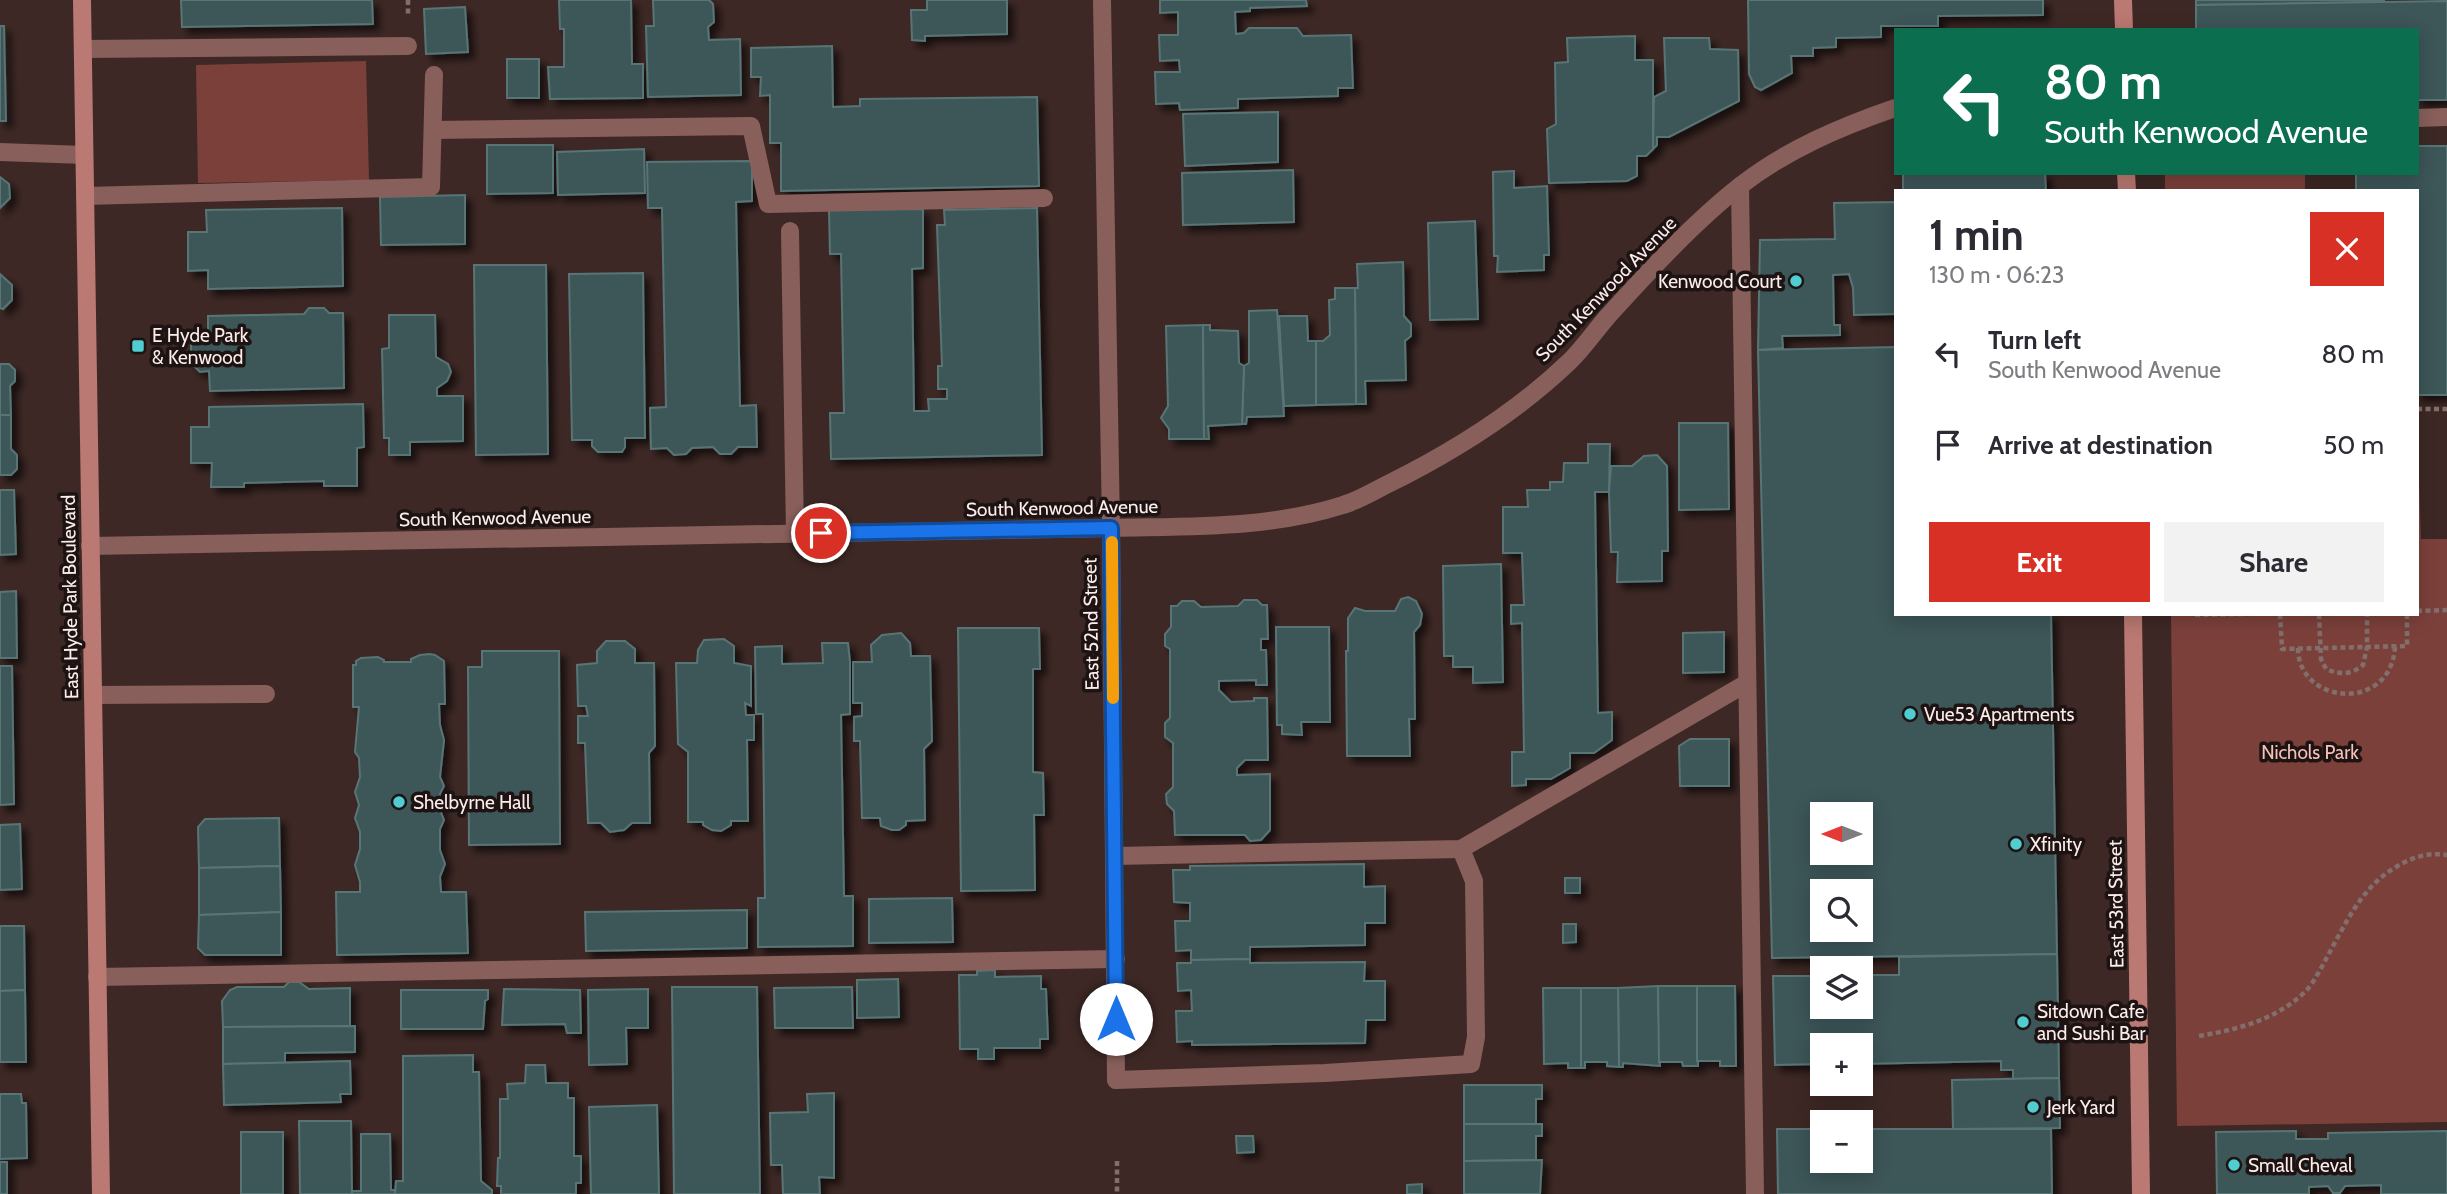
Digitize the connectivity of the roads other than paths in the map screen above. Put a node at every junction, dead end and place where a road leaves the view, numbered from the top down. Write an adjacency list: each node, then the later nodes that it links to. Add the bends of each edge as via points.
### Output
1 (82, 0): 6 (main road, East Hyde Park Boulevard)
2 (1102, 0): 18 (street, East 52nd Street)
3 (2123, 0): 4 (main road)
4 (2124, 28)
5 (408, 46): 6 (street)
6 (83, 49): 13 (main road, East Hyde Park Boulevard)
7 (434, 75): 11 (street)
8 (1894, 108): 14 (street, South Kenwood Avenue, via 1847,124)
9 (2447, 117): 10 (street)
10 (2419, 118)
11 (433, 130): 15 (street, via 431,187); 16 (street, via 751,127 768,204)
12 (0, 152): 13 (street)
13 (84, 155): 15 (main road, East Hyde Park Boulevard)
14 (1740, 186): 18 (street, South Kenwood Avenue, via 1669,252 1570,360 1472,436 1406,475 1345,505 1287,519); 22 (street)
15 (85, 196): 20 (main road, East Hyde Park Boulevard)
16 (1044, 198)
17 (790, 231): 19 (street)
18 (1111, 528): 19 (street, South Kenwood Avenue); 26 (street, East 52nd Street)
19 (795, 534): 20 (street, South Kenwood Avenue)
20 (90, 545): 24 (main road, East Hyde Park Boulevard)
21 (2133, 616): 31 (main road, East 53rd Street)
22 (1747, 683): 25 (street); 30 (street)
23 (266, 694): 24 (street)
24 (93, 695): 28 (main road, East Hyde Park Boulevard)
25 (1461, 849): 26 (street); 27 (street, East 52nd Street, via 1474,881 1476,1037 1471,1064 1116,1080)
26 (1114, 856): 27 (street, East 52nd Street)
27 (1115, 959): 28 (street)
28 (97, 977): 29 (main road, East Hyde Park Boulevard)
29 (101, 1194)
30 (1755, 1194)
31 (2141, 1194)

